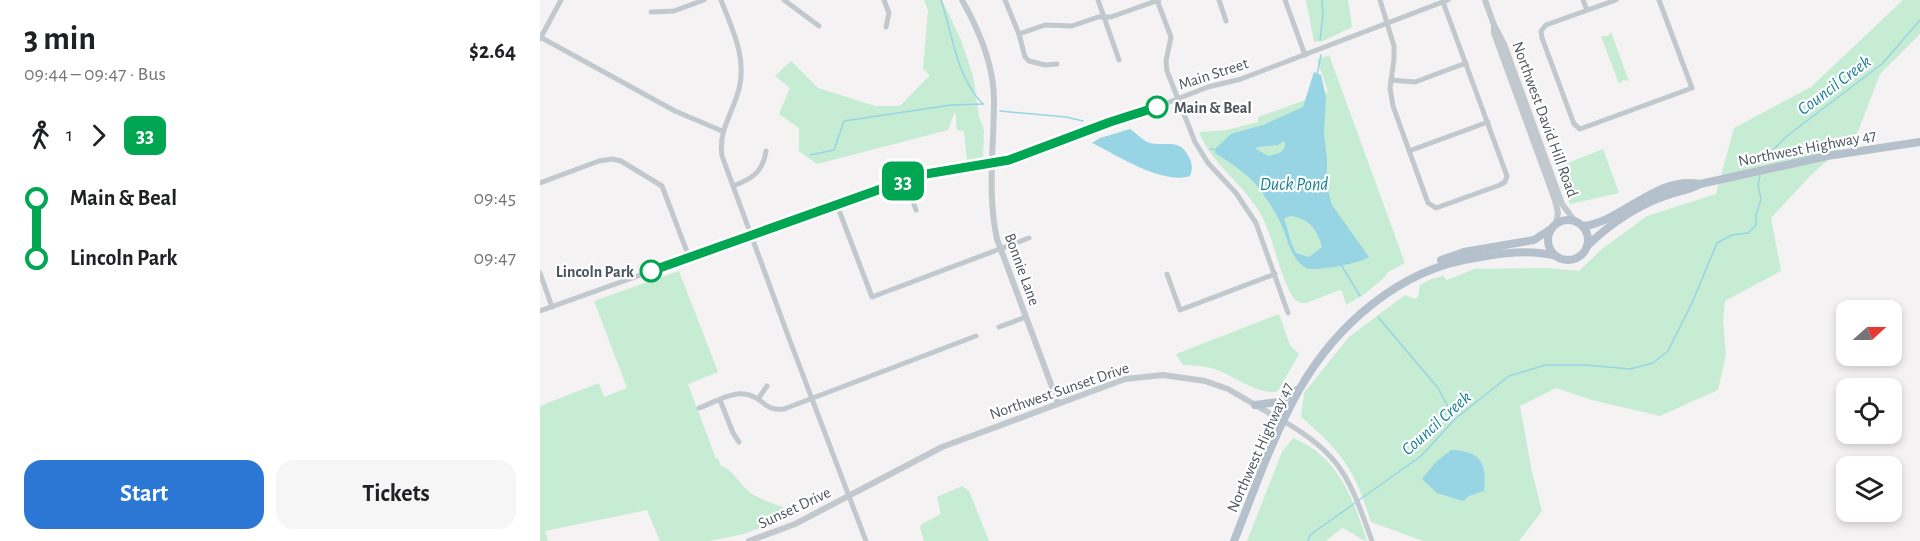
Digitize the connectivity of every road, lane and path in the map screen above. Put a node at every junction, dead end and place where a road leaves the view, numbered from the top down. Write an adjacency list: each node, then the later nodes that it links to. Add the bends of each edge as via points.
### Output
1 (561, 0): 27 (street)
2 (704, 0): 19 (street, via 674,11)
3 (721, 0): 35 (street, via 742,62 739,92)
4 (784, 0): 24 (street)
5 (884, 0): 25 (street, via 889,13)
6 (962, 0): 39 (street, Bonnie Lane, via 991,77)
7 (1005, 0): 26 (street)
8 (1098, 0): 20 (street)
9 (1158, 0): 20 (street); 33 (street, via 1170,37 1166,65)
10 (1219, 0): 21 (street)
11 (1285, 0): 28 (street)
12 (1380, 0): 22 (street)
13 (1485, 0): 23 (street, Northwest David Hill Road)
14 (1583, 0): 18 (street)
15 (1616, 0): 18 (street)
16 (1659, 0): 18 (street, via 1692,88 1584,129 1576,128 1541,32 1546,25)
17 (1446, 1): 22 (street, Main Street); 30 (street)
18 (1587, 10)
19 (651, 12)
20 (1104, 17): 26 (street, via 1072,26 1044,25); 29 (street)
21 (1226, 21)
22 (1387, 23): 28 (street, Main Street); 32 (street, via 1395,56)
23 (1494, 25): 46 (street, Northwest David Hill Road, via 1562,204); 47 (street, Northwest David Hill Road, via 1555,200 1558,213)
24 (819, 26)
25 (886, 27)
26 (1019, 33): 31 (street, via 1029,61)
27 (540, 38): 35 (street, via 675,111)
28 (1305, 55): 33 (street, Main Street)
29 (1119, 60)
30 (1466, 63): 32 (street, via 1415,82); 34 (street)
31 (1057, 64)
32 (1391, 80): 38 (street, via 1393,106)
33 (1178, 99): 39 (street, Main Street); 58 (street, via 1208,163 1236,193 1256,223)
34 (1488, 122): 38 (street); 38 (street, via 1507,175 1500,186 1440,208 1433,207)
35 (722, 131): 43 (street, via 722,156)
36 (1920, 142): 42 (main road, Northwest Highway 47, via 1827,156)
37 (766, 151): 43 (street, via 758,173)
38 (1409, 151)
39 (992, 164): 40 (street, Main Street); 52 (street, Bonnie Lane, via 994,222)
40 (905, 180): 44 (street, Main Street); 45 (street)
41 (540, 183): 54 (street, via 599,160 621,161 662,186)
42 (1700, 184): 48 (main road, Northwest Highway 47, via 1692,182 1663,190 1604,221); 51 (main road, Northwest Highway 47, via 1633,211)
43 (733, 186): 49 (street)
44 (837, 205): 49 (street, Main Street); 52 (street, via 872,297)
45 (916, 210)
46 (1574, 220): 47 (main road); 48 (main road)
47 (1554, 226): 53 (main road, via 1548,240); 56 (main road, Northwest Highway 47, via 1534,240 1464,252 1424,268)
48 (1583, 226): 51 (main road, via 1588,235)
49 (751, 235): 54 (street, Main Street); 67 (street)
50 (1029, 238): 52 (street)
51 (1587, 246): 53 (main road, via 1574,259)
52 (1001, 250): 62 (street, Bonnie Lane)
53 (1556, 256): 56 (main road, Northwest Highway 47, via 1538,252 1487,256)
54 (689, 257): 59 (street, Main Street)
55 (540, 273): 59 (street)
56 (1421, 273): 66 (main road, Northwest Highway 47, via 1382,297 1351,324)
57 (1167, 274): 58 (street, via 1180,310)
58 (1275, 274): 61 (street)
59 (552, 307): 60 (street, Main Street)
60 (540, 311)
61 (1288, 313)
62 (1026, 317): 63 (street); 70 (street, Bonnie Lane)
63 (999, 327)
64 (975, 336): 67 (street)
65 (767, 386): 68 (street)
66 (1300, 388): 71 (main road, via 1278,402); 73 (main road, Northwest Highway 47)
67 (812, 398): 68 (street, via 777,410); 75 (street)
68 (758, 399): 69 (street, via 743,394)
69 (720, 400): 72 (street); 74 (street)
70 (1058, 404): 71 (street, Northwest Sunset Drive, via 1118,381 1163,375 1216,385); 75 (street, Northwest Sunset Drive, via 942,447)
71 (1255, 405): 73 (street, Northwest Sunset Drive)
72 (699, 408)
73 (1283, 421): 78 (main road, Northwest Highway 47); 79 (street, via 1311,437 1341,467)
74 (739, 442)
75 (849, 495): 76 (street, Sunset Drive, via 795,524); 77 (street)
76 (749, 541)
77 (866, 541)
78 (1234, 541)
79 (1372, 541)

